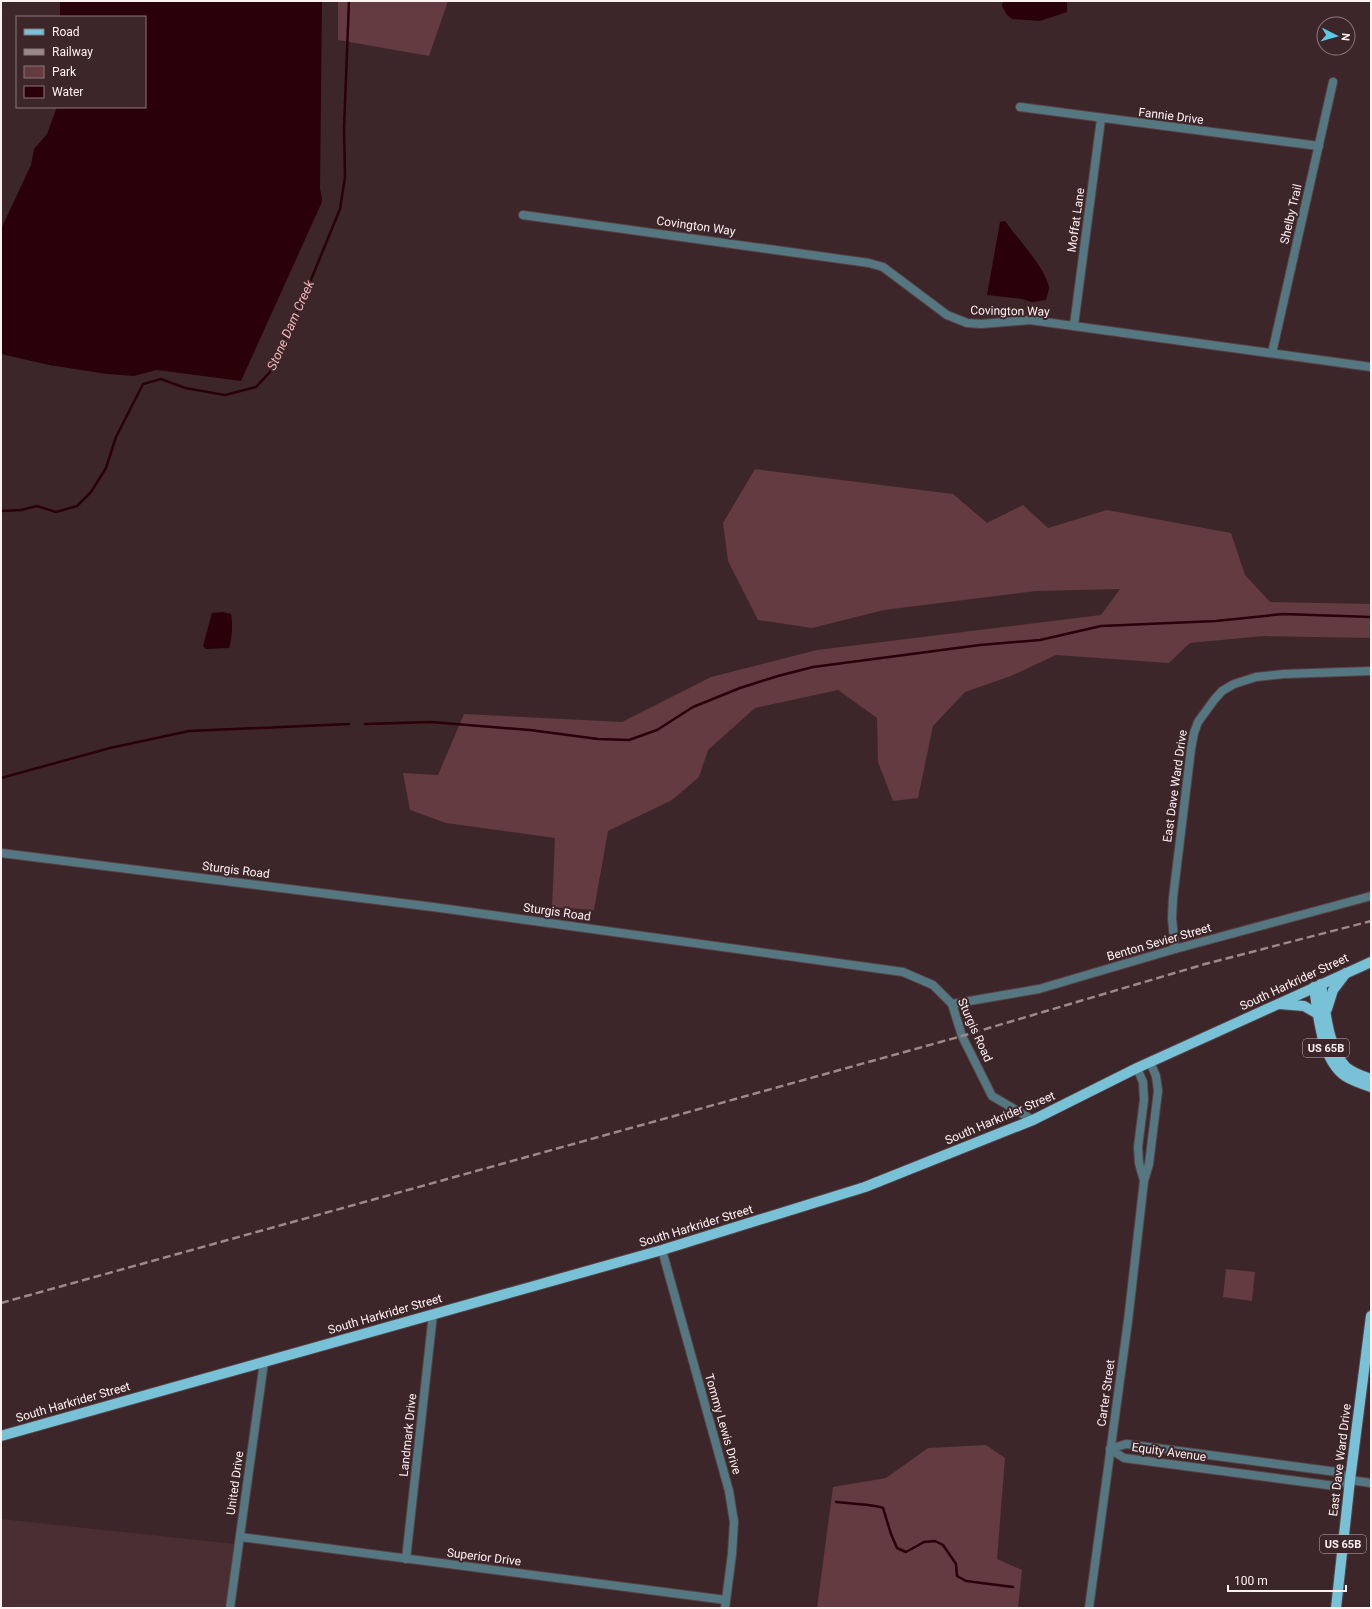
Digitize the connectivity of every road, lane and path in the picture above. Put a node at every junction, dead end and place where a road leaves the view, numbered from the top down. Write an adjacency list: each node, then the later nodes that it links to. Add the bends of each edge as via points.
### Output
1 (1333, 82): 4 (street, Shelby Trail)
2 (1020, 107): 3 (street, Fannie Drive)
3 (1101, 119): 4 (street, Fannie Drive); 6 (street, Moffat Lane)
4 (1318, 146): 7 (street, Shelby Trail)
5 (523, 215): 6 (street, Covington Way, via 869,263 883,267 947,315 967,323 1030,320)
6 (1074, 325): 7 (street, Covington Way)
7 (1272, 353): 8 (street, Covington Way)
8 (1371, 367)
9 (1371, 671): 12 (street, East Dave Ward Drive, via 1284,674 1243,680 1222,691 1206,710 1197,724 1191,749 1173,898)
10 (1, 853): 16 (street, Sturgis Road, via 441,908 903,972 933,985)
11 (1371, 896): 12 (street, Benton Sevier Street)
12 (1175, 949): 16 (street, Benton Sevier Street, via 1039,989)
13 (1371, 962): 14 (main road, South Harkrider Street)
14 (1347, 971): 15 (main road, South Harkrider Street); 18 (main road)
15 (1318, 985): 17 (main road, South Harkrider Street); 18 (main road)
16 (952, 1004): 23 (street, Sturgis Road, via 962,1036 992,1096)
17 (1277, 1004): 18 (main road, via 1304,1006); 19 (main road, South Harkrider Street)
18 (1322, 1012): 21 (main road, via 1337,1053 1346,1066 1358,1075); 22 (main road, US 65B, via 1322,1032 1334,1063 1345,1075)
19 (1150, 1062): 20 (main road, South Harkrider Street); 24 (street, Carter Street, via 1156,1076 1158,1091 1149,1164)
20 (1137, 1068): 23 (main road, South Harkrider Street); 24 (street, Carter Street, via 1143,1082 1144,1100 1138,1147)
21 (1371, 1079)
22 (1371, 1087)
23 (1033, 1120): 25 (main road, South Harkrider Street, via 865,1187)
24 (1144, 1181): 30 (street, Carter Street)
25 (662, 1250): 26 (main road, South Harkrider Street); 35 (street, Tommy Lewis Drive, via 729,1491 734,1522)
26 (433, 1314): 28 (main road, South Harkrider Street); 34 (street, Landmark Drive)
27 (1371, 1316): 31 (main road, East Dave Ward Drive / US 65B)
28 (264, 1362): 29 (main road, South Harkrider Street); 33 (street, United Drive)
29 (1, 1436)
30 (1110, 1449): 31 (street, Equity Avenue, via 1126,1444 1337,1472); 31 (street, Equity Avenue, via 1124,1458 1335,1486); 37 (street, Carter Street)
31 (1350, 1480): 32 (street, Equity Avenue); 38 (main road, East Dave Ward Drive / US 65B)
32 (1371, 1483)
33 (240, 1537): 34 (street, Superior Drive); 36 (street, United Drive)
34 (406, 1559): 35 (street, Superior Drive)
35 (725, 1604)
36 (230, 1608)
37 (1089, 1608)
38 (1336, 1608)

